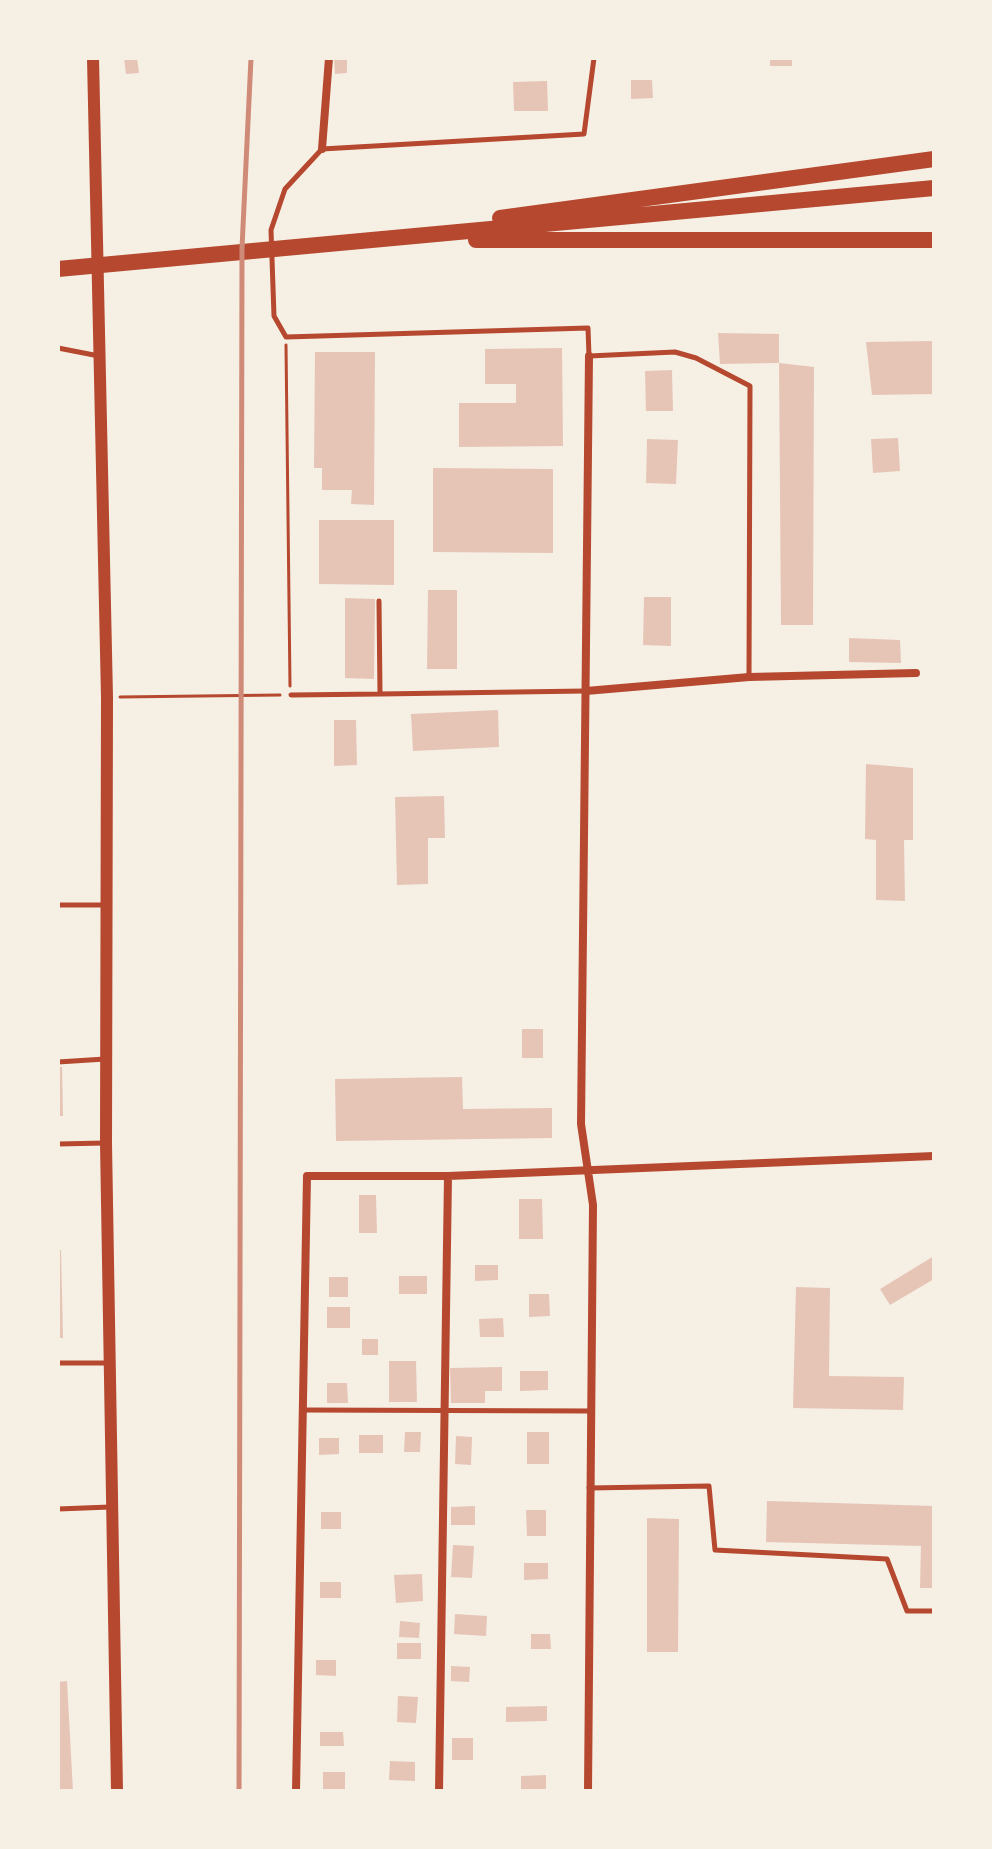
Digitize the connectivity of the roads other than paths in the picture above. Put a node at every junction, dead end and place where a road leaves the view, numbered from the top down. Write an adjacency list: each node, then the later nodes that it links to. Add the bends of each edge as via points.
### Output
1 (93, 58): 11 (street)
2 (329, 58): 4 (street)
3 (594, 58): 4 (lane, via 584,134)
4 (322, 149): 12 (lane, via 285,189 271,230 274,316 286,337 588,328)
5 (934, 159): 8 (highway)
6 (934, 188): 8 (highway)
7 (934, 240): 8 (highway)
8 (318, 244): 9 (highway)
9 (58, 269)
10 (58, 348): 11 (lane)
11 (100, 356): 20 (street)
12 (589, 356): 15 (lane, via 675,352 750,386); 16 (street)
13 (379, 601): 17 (lane)
14 (916, 673): 15 (street)
15 (749, 677): 16 (street)
16 (586, 691): 17 (lane); 26 (street, via 581,1124)
17 (380, 694): 18 (lane)
18 (291, 695)
19 (58, 905): 20 (lane)
20 (106, 905): 21 (street)
21 (105, 1059): 22 (lane); 23 (street)
22 (58, 1062)
23 (106, 1143): 24 (lane); 29 (street)
24 (58, 1144)
25 (934, 1156): 26 (street)
26 (588, 1169): 27 (street); 32 (street, via 593,1205)
27 (448, 1176): 30 (street); 31 (street, via 307,1176)
28 (58, 1363): 29 (lane)
29 (108, 1363): 34 (street)
30 (445, 1409): 31 (lane); 32 (lane); 39 (street)
31 (303, 1410): 38 (street)
32 (590, 1411): 33 (street)
33 (589, 1488): 36 (lane, via 709,1486 715,1550 887,1559 907,1611); 40 (street)
34 (110, 1507): 35 (lane); 37 (street)
35 (58, 1509)
36 (934, 1611)
37 (117, 1791)
38 (296, 1791)
39 (439, 1791)
40 (588, 1791)

